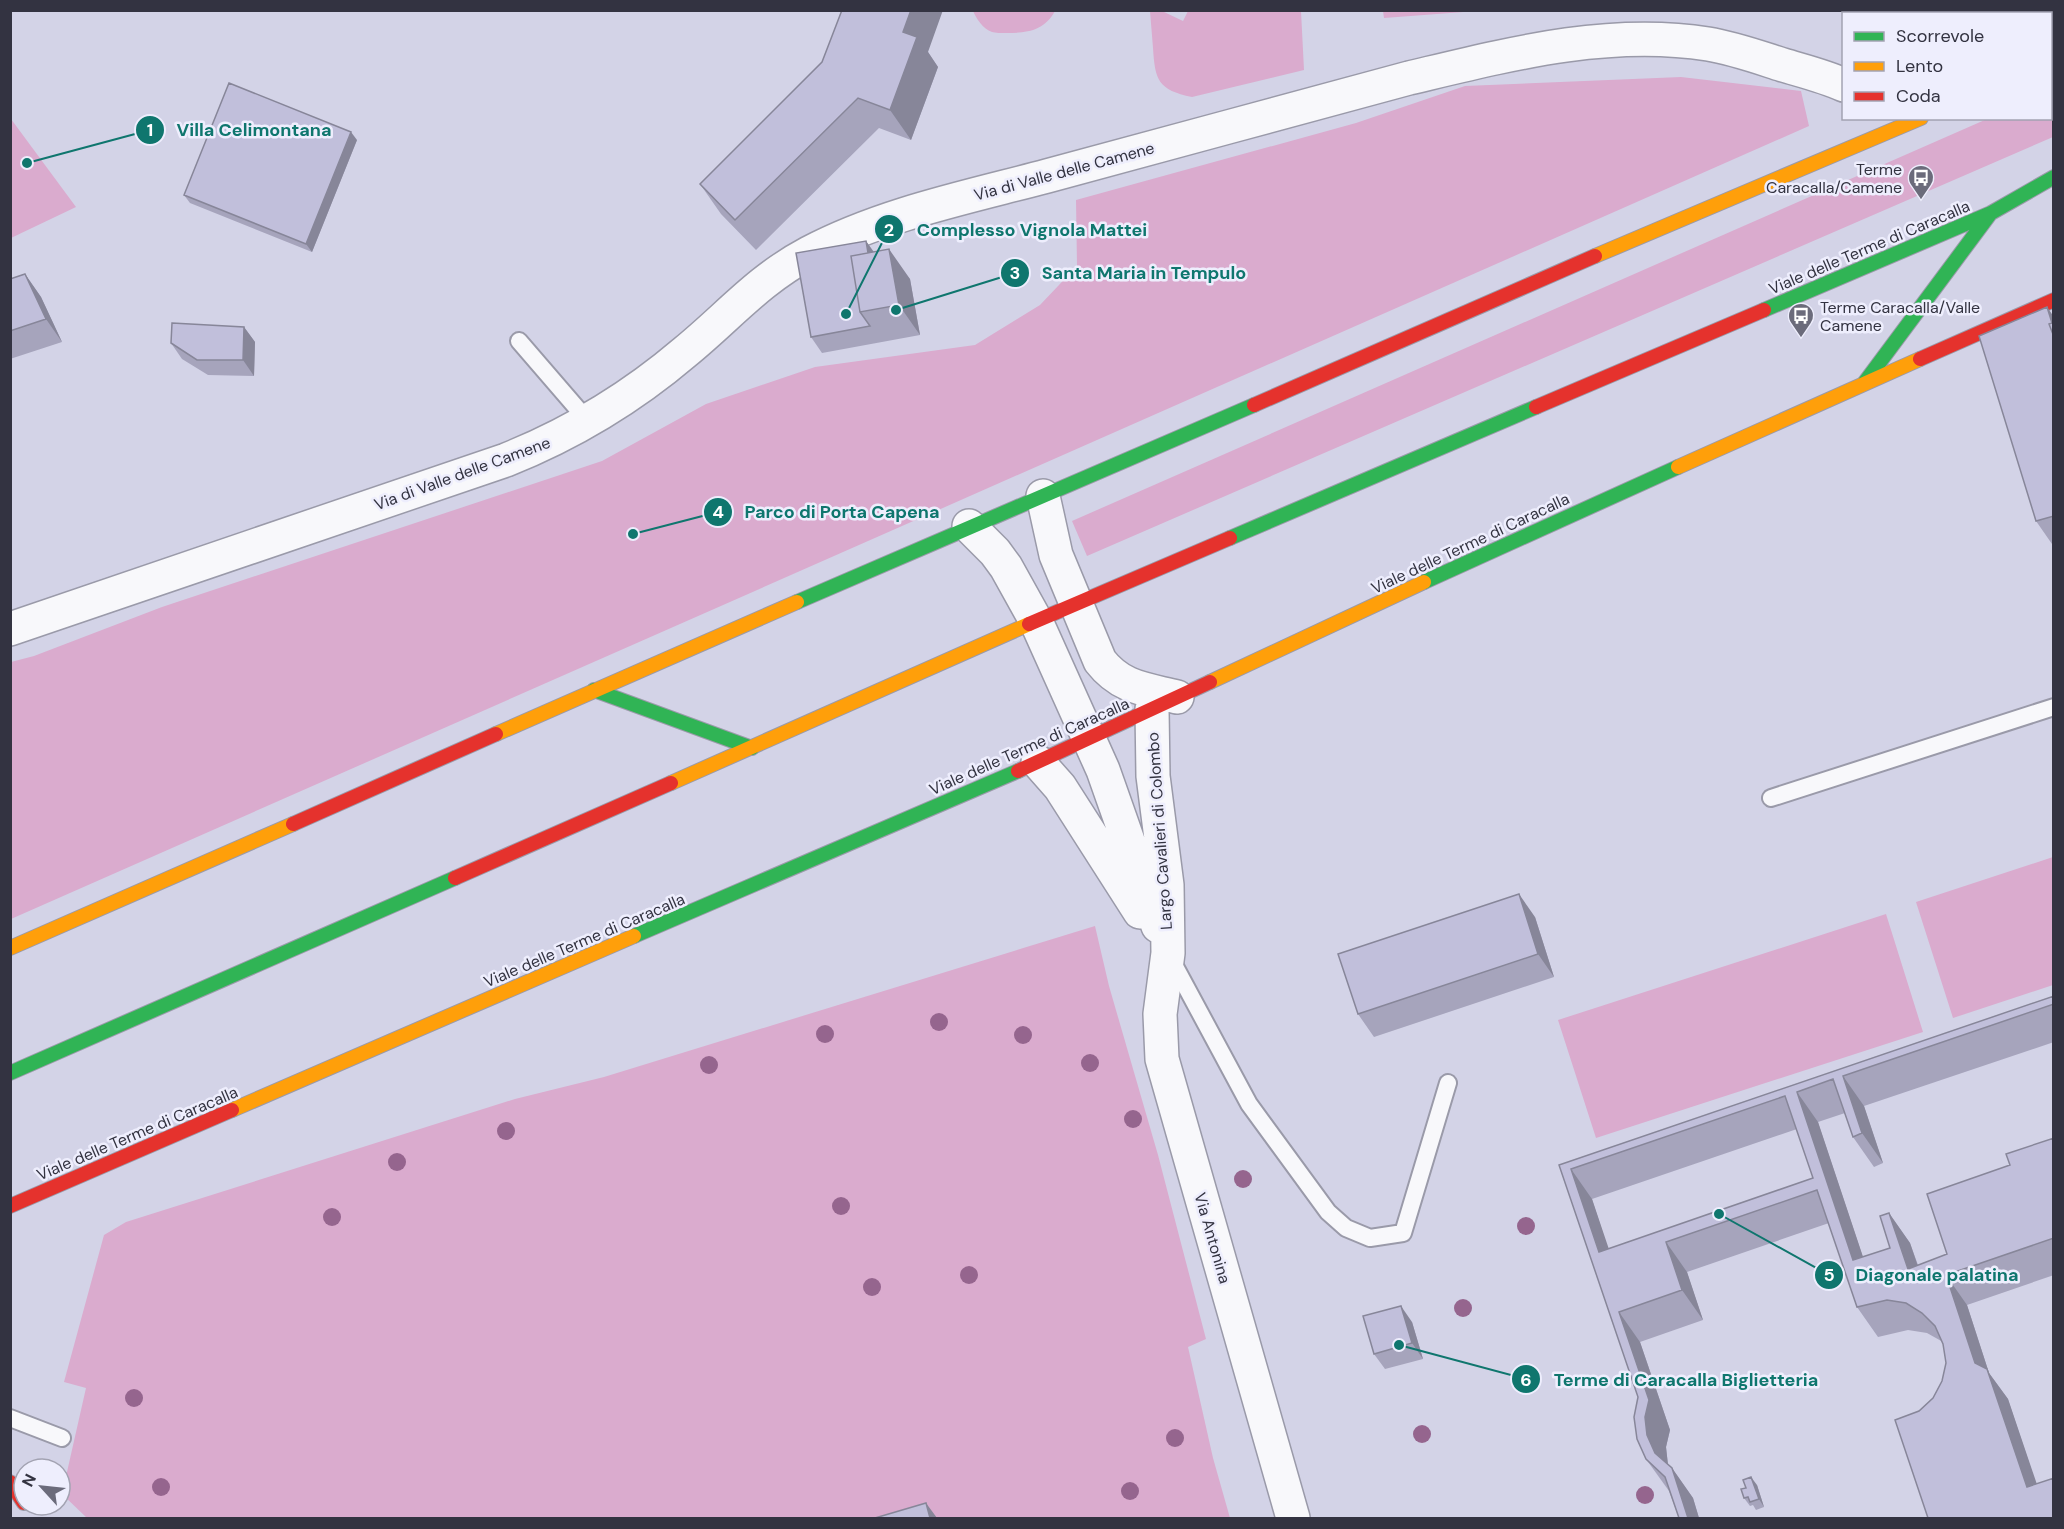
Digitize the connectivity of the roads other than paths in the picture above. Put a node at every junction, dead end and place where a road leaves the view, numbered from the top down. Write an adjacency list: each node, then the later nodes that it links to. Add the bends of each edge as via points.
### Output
1 (1842, 84): 9 (street, Via di Valle delle Camene, via 1717,46 1650,40 1557,46 1409,78 924,209 836,240 779,271 672,363)
2 (1901, 122): 10 (main road)
3 (2054, 177): 5 (main road, Viale delle Terme di Caracalla)
4 (2033, 204): 5 (main road, Viale delle Terme di Caracalla)
5 (1991, 213): 8 (main road); 12 (main road, Viale delle Terme di Caracalla)
6 (2054, 300): 8 (main road, Viale delle Terme di Caracalla)
7 (519, 341): 9 (lane)
8 (1863, 385): 16 (main road, Viale delle Terme di Caracalla, via 1498,547)
9 (588, 420): 14 (street, Via di Valle delle Camene, via 506,460)
10 (1042, 496): 11 (main road); 12 (street, via 1056,555)
11 (969, 526): 13 (street, Largo Cavalieri di Colombo, via 1006,567); 15 (main road)
12 (1076, 603): 13 (main road, Viale delle Terme di Caracalla); 16 (street, via 1100,661 1110,674)
13 (1035, 621): 18 (street, Largo Cavalieri di Colombo); 19 (main road, Viale delle Terme di Caracalla)
14 (10, 630)
15 (594, 690): 19 (main road); 22 (main road)
16 (1164, 703): 18 (main road, Viale delle Terme di Caracalla); 23 (street, Largo Cavalieri di Colombo, via 1153,776 1167,885)
17 (2054, 707): 21 (lane)
18 (1089, 738): 20 (main road, Viale delle Terme di Caracalla); 23 (street, Largo Cavalieri di Colombo)
19 (752, 748): 24 (main road, Viale delle Terme di Caracalla)
20 (1038, 762): 23 (street, Largo Cavalieri di Colombo, via 1060,787); 26 (main road, Viale delle Terme di Caracalla)
21 (1771, 798)
22 (10, 948)
23 (1167, 953): 25 (lane, via 1249,1104 1328,1212 1346,1228 1370,1238 1403,1233); 31 (street, Via Antonina, via 1160,1014 1162,1059)
24 (10, 1073)
25 (1448, 1083)
26 (10, 1206)
27 (10, 1418): 28 (lane)
28 (62, 1438)
29 (10, 1508): 30 (main road)
30 (25, 1518)
31 (1293, 1518)

